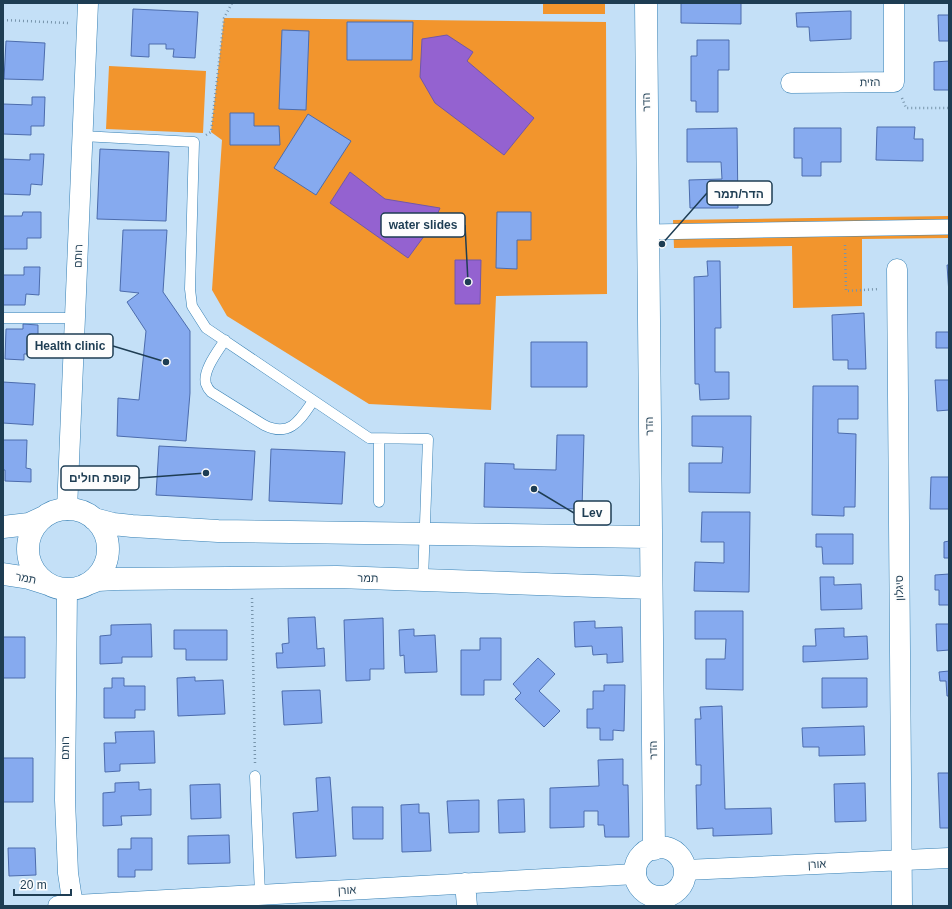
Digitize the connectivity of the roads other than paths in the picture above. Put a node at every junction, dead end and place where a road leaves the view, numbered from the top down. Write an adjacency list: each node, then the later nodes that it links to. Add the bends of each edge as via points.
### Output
1 (88, 3): 5 (street, רותם)
2 (646, 3): 7 (street, הדר)
3 (894, 3): 4 (street, הזית, via 894,82)
4 (791, 83)
5 (82, 136): 10 (street, רותם); 11 (lane, via 194,142 190,289 192,306 206,328)
6 (949, 227): 7 (street)
7 (648, 232): 20 (street, הדר)
8 (897, 279): 28 (street, סיגלון)
9 (3, 318): 10 (lane)
10 (75, 318): 15 (street, רותם)
11 (225, 340): 12 (lane); 12 (lane, via 205,377 206,385 211,392 264,425 279,430 296,424)
12 (313, 400): 13 (lane, via 369,438)
13 (379, 438): 14 (lane); 19 (lane, via 428,439)
14 (378, 502)
15 (68, 510): 16 (street, via 57,511); 17 (street, via 80,511)
16 (44, 517): 18 (street, via 29,524); 23 (street, via 30,537 28,552 32,567 41,579)
17 (94, 519): 19 (street, via 113,524 174,529); 23 (street, via 106,539 107,554 102,569 92,581)
18 (3, 527)
19 (425, 534): 20 (street); 22 (lane)
20 (650, 537): 24 (street, הדר)
21 (3, 574): 23 (street, תמר)
22 (423, 580): 23 (street, תמר, via 338,577 115,579); 24 (street, תמר)
23 (66, 586): 35 (street, רותם, via 65,807)
24 (651, 588): 26 (street, הדר)
25 (255, 776): 32 (lane)
26 (654, 849): 29 (street, via 664,848 673,851 680,857); 30 (street, via 645,853 639,860)
27 (949, 858): 28 (street, אורן)
28 (902, 860): 29 (street, אורן); 37 (street, סיגלון)
29 (685, 870): 34 (street, via 684,880 679,889)
30 (636, 874): 31 (street, אורן); 34 (street, via 638,883 644,891)
31 (465, 883): 33 (street, אורן); 36 (street)
32 (260, 894): 33 (street, אורן); 35 (street, אורן)
33 (289, 899)
34 (658, 901)
35 (68, 906)
36 (467, 906)
37 (902, 906)

